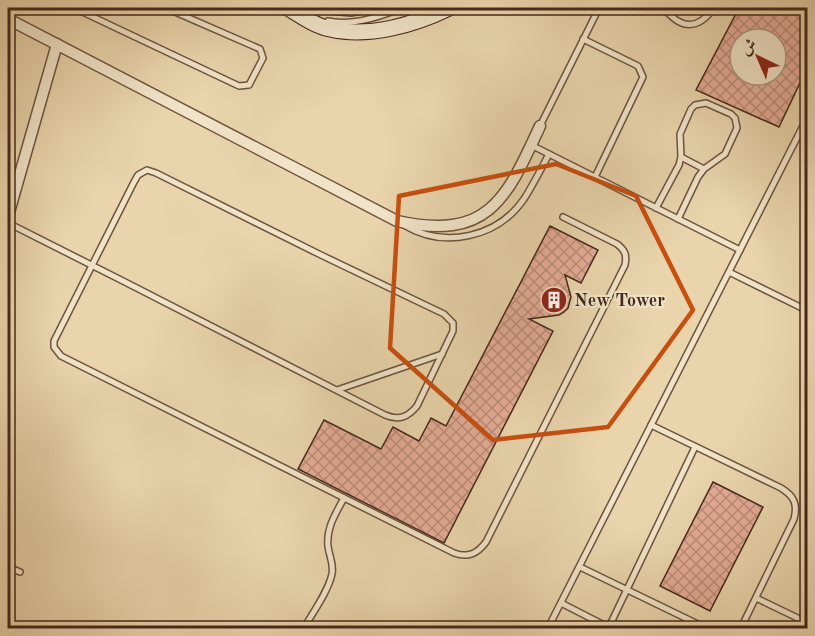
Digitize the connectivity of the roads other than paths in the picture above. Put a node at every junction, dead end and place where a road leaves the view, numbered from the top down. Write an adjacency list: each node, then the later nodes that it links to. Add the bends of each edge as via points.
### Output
1 (74, 8): 2 (lane, via 239,86 249,85 263,58 260,50)
2 (166, 8)
3 (375, 8): 9 (lane, via 351,13); 10 (lane)
4 (401, 8): 10 (lane)
5 (449, 8): 9 (street, via 414,22 370,31 329,29)
6 (599, 8): 12 (lane)
7 (664, 8): 8 (lane, via 690,25 699,24)
8 (714, 8)
9 (293, 9): 10 (lane, via 332,22)
10 (375, 17)
11 (8, 19): 13 (street)
12 (584, 39): 15 (lane); 20 (lane, via 638,66 643,77)
13 (57, 44): 22 (street); 25 (street)
14 (807, 116): 27 (lane)
15 (540, 126): 16 (street)
16 (531, 145): 17 (lane); 25 (street, via 510,186 480,215 440,227)
17 (549, 154): 20 (lane); 25 (lane, via 524,199 487,230 465,237 438,238 413,231)
18 (681, 157): 19 (lane); 19 (lane, via 680,134 695,105 706,103 731,114 737,128 725,154); 21 (lane)
19 (704, 170): 24 (lane)
20 (595, 177): 21 (lane)
21 (656, 208): 24 (lane)
22 (8, 216)
23 (563, 217): 35 (lane, via 617,244 623,249 625,265 486,542 472,554 454,554)
24 (678, 219): 27 (lane)
25 (397, 221)
26 (8, 223): 28 (lane)
27 (740, 250): 29 (lane)
28 (92, 265): 31 (lane, via 138,175 147,170 444,314 453,323 453,331); 32 (lane); 35 (lane, via 54,341 56,352)
29 (729, 272): 30 (lane); 33 (lane)
30 (807, 311)
31 (442, 354): 32 (lane); 32 (lane, via 417,406 402,418 385,415)
32 (337, 390)
33 (651, 425): 34 (lane); 37 (lane)
34 (695, 447): 39 (lane); 40 (lane, via 781,488 795,500 794,519)
35 (344, 498): 43 (lane, via 328,534 331,578)
36 (8, 567): 38 (lane)
37 (580, 567): 39 (lane); 41 (lane)
38 (20, 572)
39 (627, 590): 45 (lane); 46 (lane)
40 (756, 598): 42 (lane); 47 (lane)
41 (561, 603): 44 (lane); 45 (lane)
42 (807, 624)
43 (304, 628)
44 (548, 628)
45 (610, 628)
46 (706, 628)
47 (741, 628)

